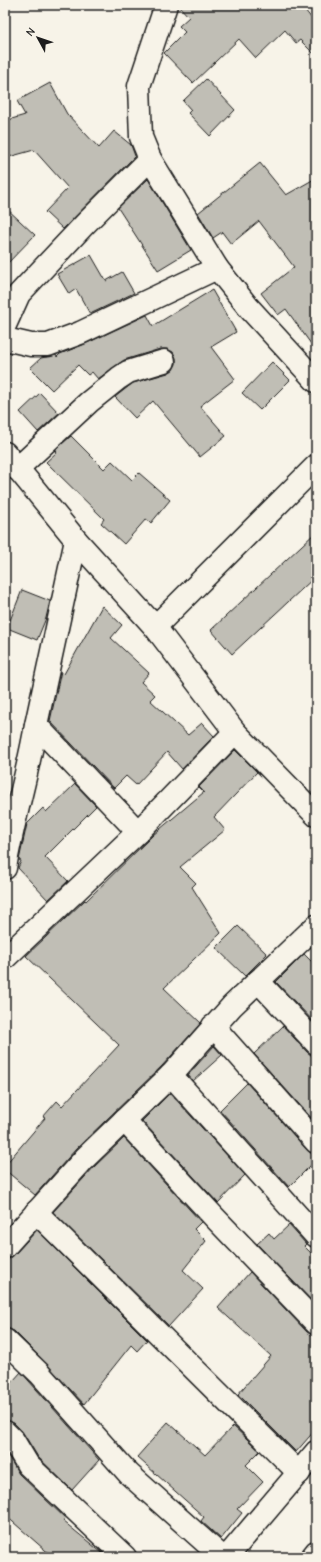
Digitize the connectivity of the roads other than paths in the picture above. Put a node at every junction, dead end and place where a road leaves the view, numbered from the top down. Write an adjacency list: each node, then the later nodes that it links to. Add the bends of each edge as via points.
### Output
1 (166, 5): 2 (street, via 139,86 141,137)
2 (150, 159): 3 (street); 4 (street, via 84,224 20,294)
3 (216, 268): 5 (street, via 80,333 48,345 31,345); 7 (street)
4 (5, 325)
5 (5, 339)
6 (164, 361): 8 (street, via 128,372)
7 (316, 381)
8 (11, 461): 10 (street)
9 (316, 466): 11 (street)
10 (76, 540): 11 (street); 12 (street)
11 (155, 627): 13 (street)
12 (36, 725): 15 (street); 16 (street)
13 (235, 732): 14 (street); 15 (street)
14 (316, 815)
15 (138, 832): 18 (street)
16 (5, 868)
17 (312, 937): 19 (street)
18 (5, 958)
19 (258, 980): 20 (street); 21 (street)
20 (213, 1026): 22 (street); 24 (street)
21 (316, 1043)
22 (171, 1075): 23 (street); 26 (street)
23 (124, 1120): 25 (street); 28 (street)
24 (316, 1142)
25 (36, 1212): 27 (street); 32 (street)
26 (316, 1236)
27 (5, 1248)
28 (316, 1323)
29 (5, 1340): 35 (street, via 39,1373 129,1474)
30 (5, 1432): 34 (street, via 28,1465)
31 (316, 1452): 32 (street)
32 (299, 1473): 36 (street)
33 (316, 1552): 37 (street)
34 (125, 1557)
35 (222, 1557)
36 (227, 1557)
37 (312, 1557)

